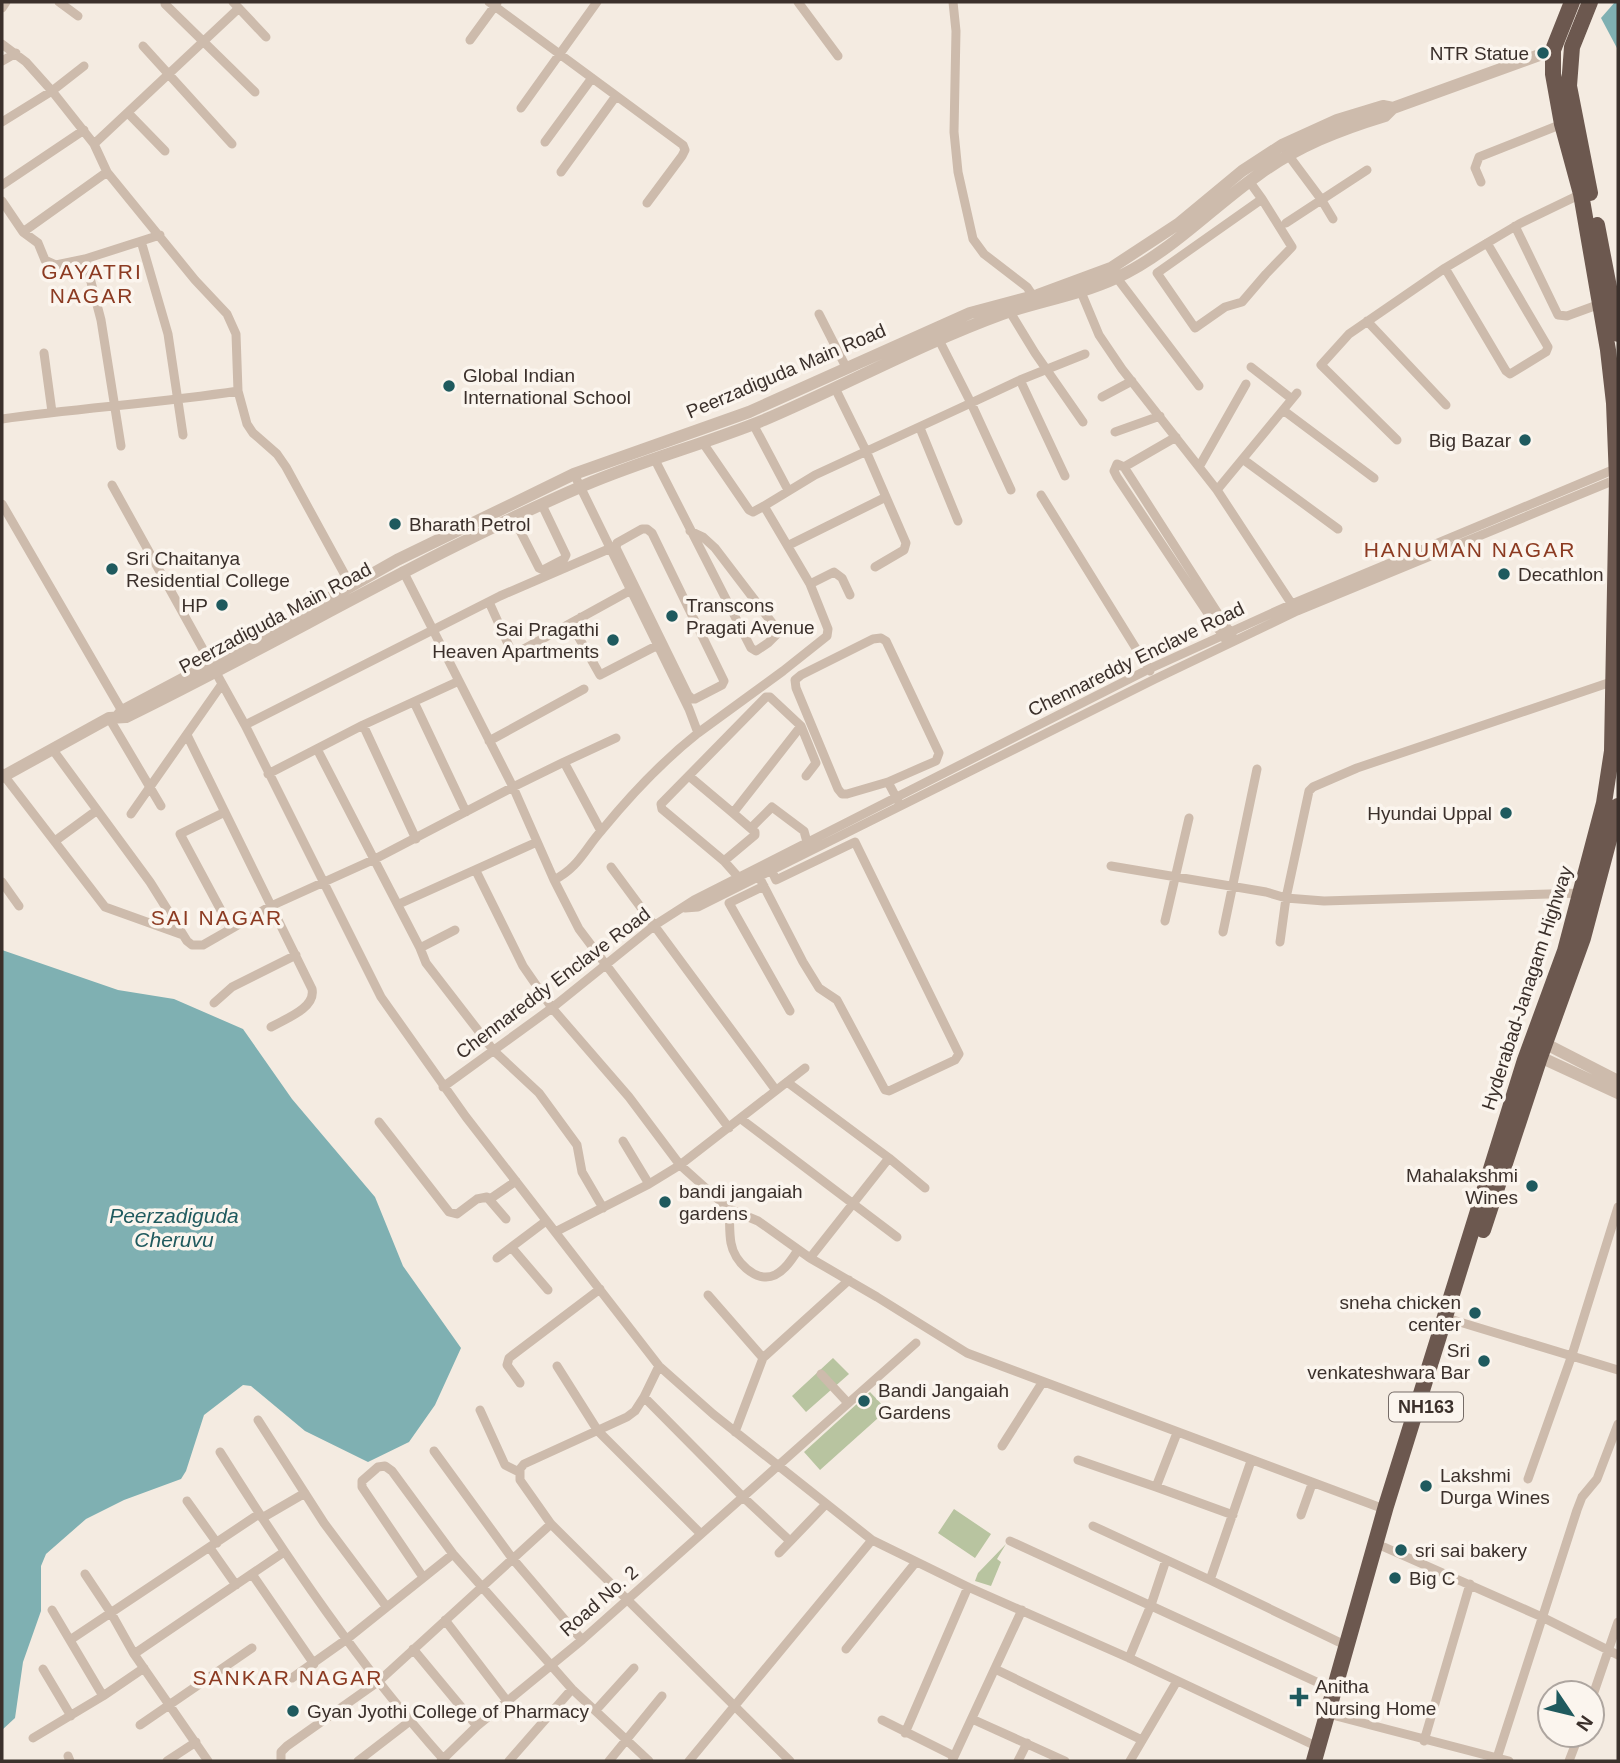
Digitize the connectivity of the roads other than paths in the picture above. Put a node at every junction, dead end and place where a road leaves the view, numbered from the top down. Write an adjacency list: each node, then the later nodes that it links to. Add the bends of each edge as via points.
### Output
1 (6, 2): 11 (street)
2 (59, 2): 12 (street)
3 (597, 2): 20 (street)
4 (798, 2): 21 (street)
5 (953, 2): 62 (street, via 957,41 954,132 973,239 984,254)
6 (1572, 2): 18 (highway, Hyderabad-Janagam Highway / NH163)
7 (1590, 2): 60 (highway, Hyderabad-Janagam Highway / NH163, via 1572,47 1569,86)
8 (494, 3): 14 (street); 20 (street)
9 (165, 4): 15 (street)
10 (236, 5): 13 (street); 15 (street)
11 (2, 8)
12 (78, 16)
13 (267, 37)
14 (470, 40)
15 (205, 42): 24 (street); 27 (street)
16 (2, 44): 19 (street)
17 (143, 46): 24 (street)
18 (1553, 50): 32 (highway, Hyderabad-Janagam Highway / NH163); 37 (street, Peerzadiguda Main Road, via 1393,108 1383,106 1337,120)
19 (16, 53): 22 (street); 26 (street)
20 (559, 54): 25 (street); 29 (street)
21 (838, 56)
22 (2, 61)
23 (84, 66): 26 (street)
24 (169, 75): 30 (street); 36 (street)
25 (592, 78): 28 (street); 34 (street)
26 (52, 91): 31 (street); 33 (street)
27 (255, 92)
28 (616, 96): 41 (street); 49 (street, via 685,150)
29 (521, 108)
30 (128, 113): 35 (street); 38 (street)
31 (2, 122)
32 (1562, 124): 43 (street, via 1479,157 1475,168); 45 (highway, Hyderabad-Janagam Highway / NH163)
33 (84, 130): 35 (street); 44 (street)
34 (545, 142)
35 (94, 144): 40 (street)
36 (232, 144)
37 (1285, 150): 42 (street, Peerzadiguda Main Road); 47 (street); 62 (street, Peerzadiguda Main Road, via 1242,171 1178,224 1111,268)
38 (165, 151)
39 (1367, 170): 47 (street)
40 (107, 172): 53 (street); 54 (street)
41 (561, 173)
42 (1250, 181): 46 (street); 59 (street, Peerzadiguda Main Road, via 1179,239)
43 (1481, 182)
44 (2, 185)
45 (1581, 194): 52 (street); 63 (highway, Hyderabad-Janagam Highway / NH163)
46 (1262, 199): 46 (street, via 1157,273 1195,328 1225,307 1242,302 1292,247)
47 (1321, 199): 50 (street); 51 (street)
48 (2, 201): 53 (street)
49 (647, 203)
50 (1333, 219)
51 (1286, 223)
52 (1515, 226): 56 (street); 63 (street, via 1558,314)
53 (23, 232): 57 (street, via 38,243 50,263)
54 (160, 235): 55 (street); 79 (street, via 232,323 238,350)
55 (141, 241): 57 (street); 81 (street, via 168,334)
56 (1487, 243): 58 (street); 58 (street, via 1548,347 1515,371 1506,372)
57 (85, 259): 83 (street)
58 (1446, 268): 66 (street)
59 (1117, 278): 61 (street, Peerzadiguda Main Road); 77 (street)
60 (1614, 286): 63 (highway, Hyderabad-Janagam Highway / NH163)
61 (1081, 292): 62 (street, Peerzadiguda Main Road); 75 (street, via 1099,335)
62 (1037, 298): 64 (street, Peerzadiguda Main Road); 72 (street, Peerzadiguda Main Road, via 970,313)
63 (1605, 308): 67 (highway, Hyderabad-Janagam Highway / NH163); 103 (highway, Hyderabad-Janagam Highway / NH163)
64 (1010, 312): 68 (street, Peerzadiguda Main Road); 73 (street)
65 (819, 314): 72 (street)
66 (1367, 321): 84 (street); 95 (street, via 1321,365)
67 (1618, 334)
68 (939, 340): 78 (street, Peerzadiguda Main Road); 82 (street)
69 (44, 353): 86 (street)
70 (1085, 355): 73 (street)
71 (1251, 367): 85 (street, via 1294,396)
72 (847, 369): 106 (street, Peerzadiguda Main Road)
73 (1049, 371): 74 (street); 89 (street)
74 (1020, 380): 82 (street); 104 (street)
75 (1132, 381): 80 (street); 87 (street)
76 (1246, 384): 102 (street)
77 (1199, 386)
78 (835, 388): 90 (street, Peerzadiguda Main Road); 98 (street)
79 (238, 391): 81 (street); 130 (street, via 247,424 286,467)
80 (1102, 397)
81 (176, 400): 83 (street); 93 (street)
82 (971, 403): 91 (street); 110 (street)
83 (115, 405): 86 (street); 97 (street)
84 (1446, 405)
85 (1283, 410): 100 (street); 105 (street)
86 (52, 412): 88 (street)
87 (1160, 416): 92 (street); 94 (street)
88 (2, 419)
89 (1083, 422)
90 (753, 424): 96 (street, Peerzadiguda Main Road); 109 (street)
91 (920, 428): 98 (street); 122 (street)
92 (1115, 432)
93 (183, 435)
94 (1176, 437): 101 (street); 102 (street)
95 (1397, 440)
96 (703, 443): 99 (street, Peerzadiguda Main Road); 119 (street, via 749,510)
97 (121, 446)
98 (866, 451): 109 (street); 115 (street)
99 (654, 458): 106 (street, Peerzadiguda Main Road); 124 (street)
100 (1244, 460): 111 (street); 123 (street)
101 (1124, 467): 108 (street); 112 (street, via 1119,464 1114,471)
102 (1199, 467): 111 (street)
103 (1616, 474): 135 (street, Chennareddy Enclave Road); 144 (highway, Hyderabad-Janagam Highway / NH163)
104 (1065, 476)
105 (1374, 478)
106 (577, 480): 118 (street, Peerzadiguda Main Road); 126 (street); 130 (street, Peerzadiguda Main Road, via 397,560)
107 (112, 485): 141 (street)
108 (1136, 485): 112 (street); 114 (street)
109 (788, 490): 119 (street)
110 (1012, 490)
111 (1217, 490): 135 (street)
112 (1126, 491): 116 (street)
113 (1041, 495): 140 (street)
114 (1142, 496): 116 (street); 120 (street)
115 (886, 497): 125 (street); 127 (street, via 906,547)
116 (1133, 502): 120 (street)
117 (2, 504): 147 (street)
118 (542, 505): 121 (street, Peerzadiguda Main Road); 121 (street, via 566,555 543,570)
119 (764, 506): 125 (street)
120 (1149, 516): 138 (street)
121 (513, 517): 128 (street, Peerzadiguda Main Road)
122 (958, 521)
123 (1338, 529)
124 (690, 531): 124 (street, via 751,648 756,651 777,634 776,628 715,548)
125 (789, 545): 129 (street)
126 (614, 546): 126 (street, via 642,529 652,533 722,685 695,699 688,695); 131 (street); 133 (street)
127 (875, 568)
128 (403, 571): 134 (street, Peerzadiguda Main Road); 137 (street)
129 (810, 584): 132 (street, via 834,572); 151 (street, via 827,636)
130 (351, 586): 134 (street, Peerzadiguda Main Road)
131 (631, 590): 136 (street); 139 (street)
132 (850, 595)
133 (489, 603): 136 (street, via 513,655); 137 (street)
134 (327, 606): 141 (street, Peerzadiguda Main Road)
135 (1295, 608): 138 (street, Chennareddy Enclave Road)
136 (582, 617): 139 (street, via 589,629 578,636 600,675)
137 (434, 631): 143 (street); 148 (street)
138 (1229, 639): 140 (street, Chennareddy Enclave Road); 142 (street, Chennareddy Enclave Road)
139 (658, 645): 151 (street)
140 (1149, 669): 142 (street); 166 (street, Chennareddy Enclave Road)
141 (216, 674): 147 (street, Peerzadiguda Main Road, via 126,717); 148 (street); 152 (street)
142 (1154, 679): 166 (street, Chennareddy Enclave Road)
143 (459, 681): 146 (street); 154 (street)
144 (1614, 681): 189 (highway, Hyderabad-Janagam Highway / NH163, via 1612,751); 198 (street, via 1313,787)
145 (584, 689): 154 (street)
146 (414, 702): 149 (street); 171 (street)
147 (116, 715): 156 (street, Peerzadiguda Main Road); 165 (street)
148 (244, 725): 159 (street)
149 (363, 725): 155 (street); 178 (street)
150 (801, 726): 161 (street, via 766,697); 162 (street, via 816,763); 172 (street)
151 (698, 733): 177 (street)
152 (187, 735): 165 (street); 170 (street)
153 (616, 738): 157 (street)
154 (489, 741): 164 (street)
155 (317, 749): 159 (street); 182 (street)
156 (53, 750): 160 (street, Peerzadiguda Main Road); 169 (street)
157 (565, 762): 164 (street); 177 (street)
158 (1257, 769): 196 (street)
159 (268, 774): 194 (street)
160 (2, 775): 179 (street)
161 (689, 776): 172 (street); 183 (street, via 660,807)
162 (806, 776)
163 (888, 782): 163 (street, via 936,761 939,753 881,638 795,680 838,789 847,794); 166 (street)
164 (513, 787): 171 (street); 180 (street)
165 (149, 788): 167 (street); 173 (street)
166 (898, 801): 175 (street, Chennareddy Enclave Road)
167 (161, 806)
168 (1618, 806): 189 (highway, Hyderabad-Janagam Highway / NH163)
169 (96, 811): 179 (street); 207 (street)
170 (225, 812): 201 (street); 204 (street, via 180,834)
171 (466, 812): 178 (street)
172 (733, 813): 176 (street)
173 (131, 814)
174 (1189, 818): 190 (street)
175 (853, 824): 181 (street, Chennareddy Enclave Road); 184 (street, Chennareddy Enclave Road)
176 (751, 828): 181 (street, via 772,807 804,831); 183 (street, via 755,835)
177 (601, 831): 191 (street, via 568,873)
178 (416, 839): 182 (street)
179 (55, 842): 207 (street, via 106,907)
180 (537, 842): 187 (street); 191 (street)
181 (807, 842): 184 (street, Chennareddy Enclave Road)
182 (375, 859): 194 (street); 199 (street)
183 (724, 861): 192 (street)
184 (769, 866): 188 (street, Chennareddy Enclave Road); 195 (street, via 776,880 855,842 959,1054 954,1060 885,1090 837,1000 819,988 803,962)
185 (1111, 866): 190 (street)
186 (611, 867): 203 (street)
187 (476, 871): 199 (street); 213 (street, via 523,967)
188 (757, 872): 192 (street, Chennareddy Enclave Road); 195 (street)
189 (1594, 872): 197 (highway, Hyderabad-Janagam Highway / NH163); 217 (highway, Hyderabad-Janagam Highway / NH163, via 1584,938)
190 (1174, 877): 196 (street); 202 (street)
191 (554, 880): 211 (street, via 579,929)
192 (741, 880): 203 (street, Chennareddy Enclave Road, via 698,907 685,908)
193 (2, 882): 200 (street)
194 (323, 882): 201 (street); 221 (street, via 381,996)
195 (764, 886): 214 (street, via 729,903)
196 (1231, 887): 198 (street); 206 (street)
197 (1581, 893): 198 (street, via 1359,901); 264 (highway, Hyderabad-Janagam Highway / NH163, via 1525,1059)
198 (1286, 898): 208 (street)
199 (399, 904): 209 (street)
200 (19, 906)
201 (271, 906): 204 (street); 210 (street)
202 (1165, 921)
203 (655, 925): 211 (street, Chennareddy Enclave Road); 222 (street)
204 (231, 929): 207 (street, via 203,945 192,945)
205 (455, 930): 209 (street)
206 (1223, 932)
207 (184, 935)
208 (1280, 942)
209 (420, 948): 216 (street, via 426,963)
210 (296, 954): 212 (street, via 232,988); 215 (street, via 312,989 312,1001)
211 (605, 965): 213 (street, Chennareddy Enclave Road); 226 (street)
212 (214, 1003)
213 (552, 1008): 216 (street, Chennareddy Enclave Road); 229 (street)
214 (790, 1011)
215 (271, 1027)
216 (494, 1051): 221 (street, Chennareddy Enclave Road); 235 (street, via 539,1093 577,1145 582,1172)
217 (1543, 1051): 219 (street); 223 (street); 250 (highway, Hyderabad-Janagam Highway / NH163)
218 (805, 1068): 220 (street)
219 (1618, 1080)
220 (787, 1082): 222 (street); 228 (street)
221 (443, 1087): 230 (street)
222 (775, 1089): 224 (street)
223 (1618, 1093)
224 (741, 1119): 226 (street); 234 (street)
225 (379, 1122): 233 (street, via 449,1212 457,1214 482,1197)
226 (729, 1128): 229 (street)
227 (623, 1141): 231 (street)
228 (890, 1158): 232 (street); 234 (street)
229 (680, 1165): 231 (street); 236 (street)
230 (516, 1181): 233 (street); 239 (street)
231 (649, 1184): 235 (street)
232 (925, 1188)
233 (490, 1199): 238 (street)
234 (851, 1205): 241 (street); 245 (street)
235 (603, 1208): 240 (street)
236 (729, 1209): 243 (street, via 758,1222); 243 (street, via 734,1253 754,1273 776,1274)
237 (1618, 1210): 252 (street)
238 (506, 1219)
239 (546, 1221): 240 (street); 242 (street)
240 (557, 1231): 247 (street)
241 (897, 1237)
242 (512, 1248): 244 (street); 248 (street)
243 (798, 1250): 245 (street)
244 (497, 1258)
245 (810, 1258): 246 (street)
246 (849, 1280): 253 (street); 259 (street, via 967,1353)
247 (600, 1289): 255 (street); 258 (street, via 509,1358 508,1365)
248 (548, 1290)
249 (708, 1295): 253 (street)
250 (1453, 1320): 252 (street); 264 (highway, Hyderabad-Janagam Highway / NH163)
251 (916, 1343): 261 (street, Road No. 2)
252 (1572, 1355): 256 (street); 276 (street)
253 (763, 1358): 267 (street)
254 (558, 1366): 266 (street)
255 (659, 1366): 260 (street); 267 (street)
256 (1618, 1370)
257 (821, 1374): 261 (street)
258 (520, 1383)
259 (1042, 1383): 268 (street); 269 (street)
260 (644, 1397): 266 (street, via 627,1417); 280 (street)
261 (848, 1403): 274 (street, Road No. 2)
262 (480, 1410): 275 (street, via 505,1465)
263 (258, 1420): 279 (street)
264 (1417, 1421): 283 (highway, Hyderabad-Janagam Highway / NH163)
265 (1618, 1424): 315 (street, via 1597,1479 1581,1497)
266 (598, 1431): 275 (street, via 536,1457); 289 (street)
267 (735, 1432): 274 (street)
268 (1177, 1433): 273 (street); 278 (street)
269 (1002, 1446)
270 (434, 1451): 298 (street)
271 (220, 1452): 285 (street)
272 (1078, 1460): 278 (street)
273 (1251, 1461): 277 (street); 284 (street)
274 (778, 1465): 280 (street, Road No. 2); 282 (street)
275 (519, 1472): 287 (street)
276 (1528, 1479)
277 (1312, 1484): 283 (street); 286 (street)
278 (1156, 1487): 284 (street)
279 (305, 1493): 285 (street); 311 (street)
280 (743, 1497): 289 (street, Road No. 2); 291 (street)
281 (187, 1501): 293 (street)
282 (825, 1504): 290 (street); 291 (street)
283 (1389, 1510): 294 (highway, Hyderabad-Janagam Highway / NH163); 321 (highway, Hyderabad-Janagam Highway / NH163)
284 (1233, 1515): 304 (street)
285 (261, 1516): 293 (street); 295 (street)
286 (1301, 1516)
287 (551, 1524): 298 (street); 309 (street)
288 (1093, 1526): 299 (street)
289 (701, 1534): 309 (street, Road No. 2)
290 (872, 1540): 300 (street); 344 (street)
291 (790, 1541): 296 (street)
292 (1010, 1541): 310 (street)
293 (214, 1545): 306 (street); 314 (street)
294 (1384, 1547): 305 (street); 347 (highway, Hyderabad-Janagam Highway / NH163)
295 (284, 1552): 302 (street); 318 (street)
296 (779, 1553)
297 (453, 1554): 303 (street); 303 (street, via 392,1471 383,1466 362,1480 362,1487); 307 (street)
298 (512, 1558): 307 (street); 320 (street)
299 (1166, 1560): 304 (street); 310 (street)
300 (916, 1562): 308 (street); 324 (street)
301 (85, 1574): 314 (street)
302 (252, 1574): 306 (street); 328 (street)
303 (423, 1577): 311 (street)
304 (1210, 1580): 321 (street)
305 (1470, 1584): 315 (street); 357 (street)
306 (236, 1585): 326 (street)
307 (482, 1587): 316 (street); 329 (street)
308 (968, 1587): 313 (street); 353 (street)
309 (627, 1600): 320 (street, Road No. 2); 344 (street)
310 (1151, 1605): 327 (street); 339 (street)
311 (387, 1606): 318 (street)
312 (52, 1610): 319 (street)
313 (1022, 1610): 327 (street); 333 (street)
314 (111, 1613): 319 (street); 326 (street)
315 (1542, 1617): 325 (street); 361 (street)
316 (446, 1620): 323 (street); 342 (street)
317 (1618, 1622): 325 (street)
318 (347, 1639): 328 (street); 336 (street)
319 (70, 1640): 340 (street)
320 (582, 1640): 329 (street, Road No. 2)
321 (1347, 1646): 339 (highway, Hyderabad-Janagam Highway / NH163)
322 (252, 1648): 343 (street)
323 (413, 1649): 336 (street); 352 (street)
324 (845, 1649)
325 (1614, 1653): 335 (street)
326 (134, 1654): 330 (street)
327 (1129, 1658): 337 (street)
328 (314, 1664): 334 (street)
329 (552, 1664): 338 (street); 342 (street, Road No. 2)
330 (144, 1668): 340 (street); 343 (street)
331 (634, 1668): 345 (street)
332 (43, 1669): 346 (street)
333 (995, 1669): 348 (street); 355 (street)
334 (292, 1678)
335 (1601, 1679)
336 (379, 1681): 350 (street); 365 (street, via 286,1746)
337 (1177, 1681): 355 (street); 360 (street)
338 (572, 1689): 345 (street); 368 (street)
339 (1334, 1690): 360 (highway, Hyderabad-Janagam Highway / NH163)
340 (103, 1696): 346 (street)
341 (663, 1696): 356 (street)
342 (507, 1702): 352 (street, Road No. 2)
343 (169, 1704): 351 (street); 358 (street)
344 (733, 1706): 371 (street); 372 (street)
345 (596, 1710): 356 (street)
346 (71, 1716): 354 (street)
347 (1336, 1716): 357 (street); 360 (highway, Hyderabad-Janagam Highway / NH163)
348 (972, 1719): 359 (street); 362 (street)
349 (882, 1720): 353 (street)
350 (410, 1721): 366 (street); 367 (street)
351 (140, 1725)
352 (477, 1726): 367 (street, Road No. 2)
353 (905, 1733): 362 (street)
354 (33, 1738)
355 (1142, 1740): 375 (street)
356 (627, 1741): 369 (street); 370 (street)
357 (1424, 1741): 361 (street)
358 (195, 1742): 363 (street); 364 (street)
359 (1027, 1743): 373 (street); 374 (street)
360 (1319, 1757)
361 (1497, 1758): 376 (street)
362 (953, 1759)
363 (167, 1761)
364 (208, 1761)
365 (281, 1761)
366 (358, 1761)
367 (443, 1761)
368 (509, 1761)
369 (609, 1761)
370 (649, 1761)
371 (688, 1761)
372 (790, 1761)
373 (1018, 1761)
374 (1065, 1761)
375 (1130, 1761)
376 (1509, 1761)

